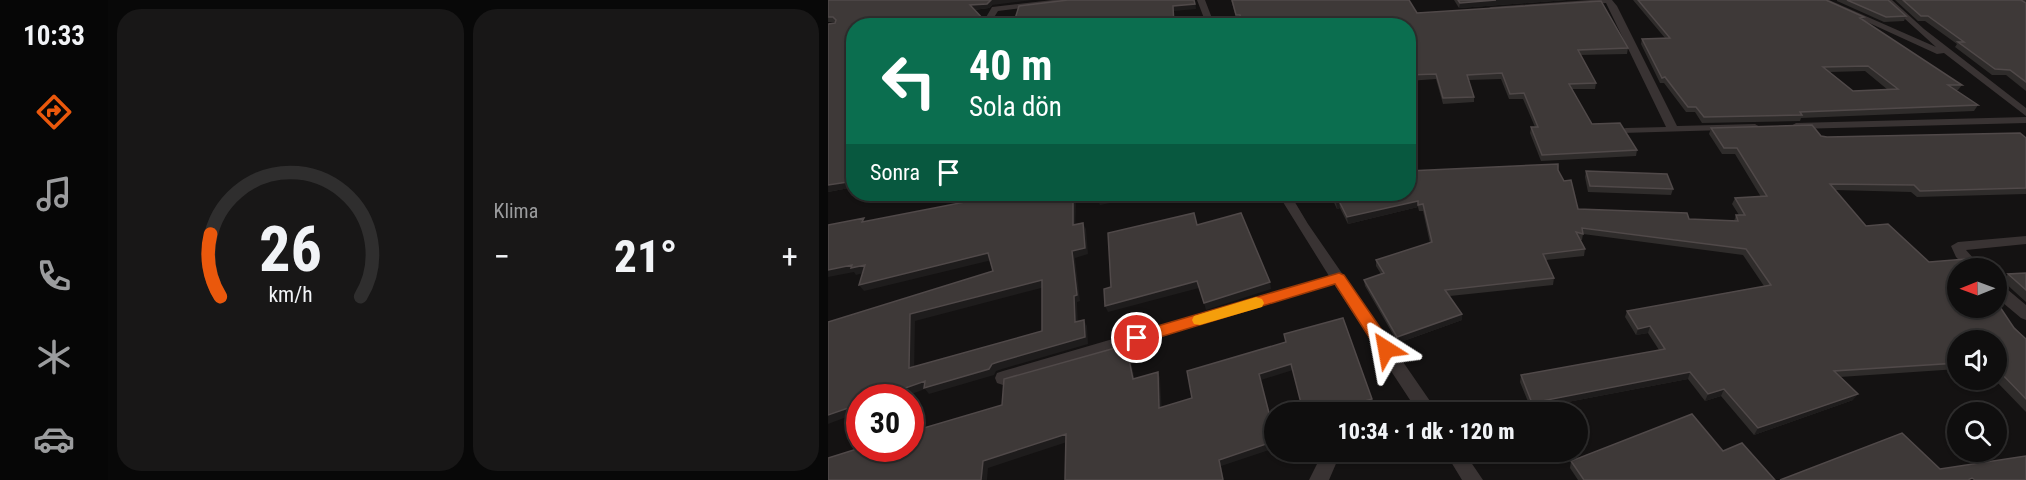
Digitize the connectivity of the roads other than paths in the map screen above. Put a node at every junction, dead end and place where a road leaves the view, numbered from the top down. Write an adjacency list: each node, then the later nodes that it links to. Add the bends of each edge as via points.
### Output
1 (1073, 0): 7 (street, via 995,9)
2 (1202, 0): 8 (street)
3 (1824, 0): 9 (street)
4 (1888, 0): 9 (street)
5 (1608, 1): 6 (street); 14 (street, via 1614,6)
6 (1486, 9)
7 (990, 18)
8 (1208, 18)
9 (1958, 60): 10 (street)
10 (2026, 113)
11 (2026, 120): 12 (street)
12 (1779, 126)
13 (1767, 127): 14 (street)
14 (1673, 129): 15 (street)
15 (1626, 131)
16 (1288, 201): 19 (street)
17 (2026, 240): 18 (street, via 1958,246)
18 (1965, 258)
19 (1339, 278): 22 (street); 23 (street)
20 (2007, 298): 21 (street)
21 (2026, 314)
22 (1003, 378)
23 (1421, 402)
24 (1327, 462): 26 (street)
25 (1461, 462): 27 (street)
26 (1319, 480)
27 (1473, 480)

